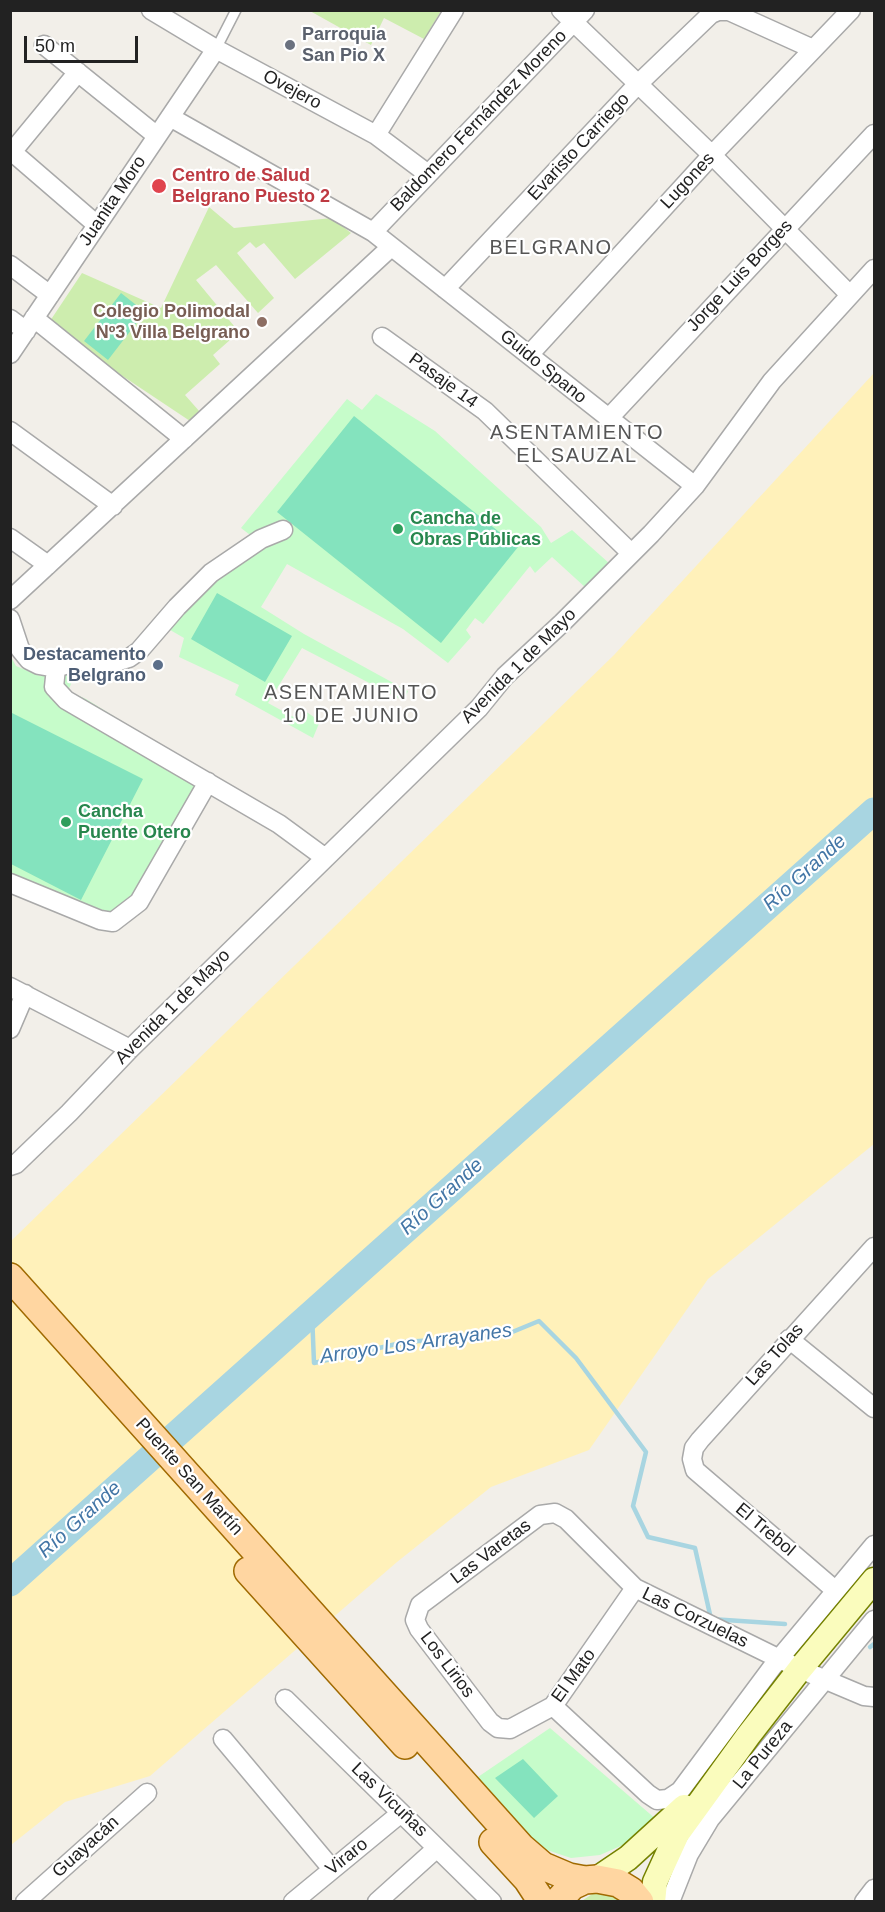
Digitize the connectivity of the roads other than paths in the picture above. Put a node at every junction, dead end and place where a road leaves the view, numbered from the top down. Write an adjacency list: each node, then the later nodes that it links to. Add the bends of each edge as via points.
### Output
1 (151, 10): 8 (street, Ovejero)
2 (236, 10): 8 (lane)
3 (454, 10): 14 (street)
4 (851, 10): 9 (street, Lugones)
5 (718, 11): 9 (street, via 729,11); 11 (street, Evaristo Carriego)
6 (573, 15): 11 (street); 18 (street, Baldomero Fernández Moreno)
7 (44, 45): 10 (street)
8 (216, 49): 12 (street, Juanita Moro); 14 (street, Ovejero)
9 (813, 49): 17 (street, Lugones)
10 (78, 72): 15 (street); 16 (street)
11 (637, 85): 17 (street); 25 (street, Evaristo Carriego)
12 (170, 117): 15 (street, Juanita Moro); 21 (street, Guido Spano)
13 (874, 134): 20 (street, Jorge Luis Borges)
14 (376, 135): 18 (street, Ovejero)
15 (157, 136): 19 (street, Juanita Moro)
16 (11, 151): 19 (street)
17 (712, 155): 20 (street); 32 (street, Lugones)
18 (428, 174): 21 (street, Baldomero Fernández Moreno)
19 (97, 225): 26 (street, Juanita Moro)
20 (785, 228): 27 (street); 33 (street, Jorge Luis Borges)
21 (373, 232): 22 (street, Guido Spano)
22 (391, 247): 25 (street, Guido Spano); 35 (street)
23 (10, 265): 26 (street)
24 (874, 269): 27 (street, Avenida 1 de Mayo)
25 (445, 289): 32 (street, Guido Spano)
26 (50, 295): 29 (street, Juanita Moro)
27 (850, 295): 36 (street, Avenida 1 de Mayo, via 772,381)
28 (10, 319): 29 (street)
29 (30, 324): 31 (street, Juanita Moro); 35 (street)
30 (382, 337): 40 (street, Pasaje 14, via 485,411)
31 (10, 354)
32 (529, 355): 33 (street, Guido Spano)
33 (608, 419): 36 (street, Guido Spano)
34 (10, 430): 37 (street)
35 (184, 439): 37 (street)
36 (695, 486): 40 (street, Avenida 1 de Mayo)
37 (113, 506): 41 (street)
38 (283, 530): 44 (street, via 261,539 212,573 129,658 76,661)
39 (10, 538): 41 (street)
40 (631, 553): 46 (street, Avenida 1 de Mayo, via 506,676 479,708)
41 (48, 565): 42 (street)
42 (10, 600)
43 (10, 619): 44 (street, via 28,660)
44 (57, 668): 45 (street, via 54,687 66,700)
45 (208, 782): 46 (street, via 279,824); 47 (street, via 138,902 113,922)
46 (324, 857): 50 (street, Avenida 1 de Mayo)
47 (10, 883)
48 (18, 991): 49 (street); 50 (street)
49 (10, 1029)
50 (130, 1049): 51 (street, Avenida 1 de Mayo, via 69,1113)
51 (10, 1166)
52 (874, 1247): 55 (street, Las Tolas)
53 (10, 1277): 67 (main road, Puente San Martín)
54 (10, 1304): 67 (main road, Puente San Martín)
55 (789, 1339): 56 (street); 57 (street, Las Tolas, via 694,1448)
56 (874, 1408)
57 (695, 1470): 62 (street, El Trebol)
58 (566, 1520): 61 (street, Las Corzuelas); 63 (street, Las Varetas, via 555,1513 540,1515)
59 (874, 1545): 62 (street)
60 (874, 1580): 65 (main road)
61 (635, 1588): 65 (street, Las Corzuelas); 70 (street, El Mato)
62 (835, 1590): 65 (street)
63 (420, 1605): 71 (street, Los Lirios, via 415,1620 419,1629)
64 (874, 1620): 66 (street, La Pureza)
65 (789, 1664): 66 (street, Las Corzuelas); 70 (street, via 680,1791 668,1799 657,1800 648,1794); 72 (main road)
66 (825, 1680): 68 (street, Las Corzuelas); 88 (street, La Pureza, via 710,1819 689,1854)
67 (361, 1682): 78 (main road, via 543,1866 569,1877); 84 (main road, via 527,1879)
68 (874, 1697)
69 (285, 1699): 75 (street, Las Vicuñas)
70 (553, 1706): 71 (street, El Mato, via 510,1729 498,1728)
71 (490, 1722)
72 (748, 1736): 78 (main road, via 679,1813 628,1858); 87 (main road, via 677,1834 655,1882)
73 (223, 1739): 77 (street)
74 (147, 1793): 80 (street, Guayacán)
75 (401, 1813): 76 (street, Las Vicuñas); 77 (street, Viraro)
76 (437, 1848): 82 (street); 83 (street, Las Vicuñas)
77 (332, 1869): 81 (street, Viraro)
78 (591, 1880): 85 (main road, via 572,1886); 86 (main road, via 618,1883)
79 (874, 1889): 89 (street)
80 (25, 1902)
81 (293, 1902)
82 (377, 1902)
83 (492, 1902)
84 (542, 1902)
85 (557, 1902)
86 (640, 1902)
87 (652, 1902)
88 (670, 1902)
89 (864, 1902)

